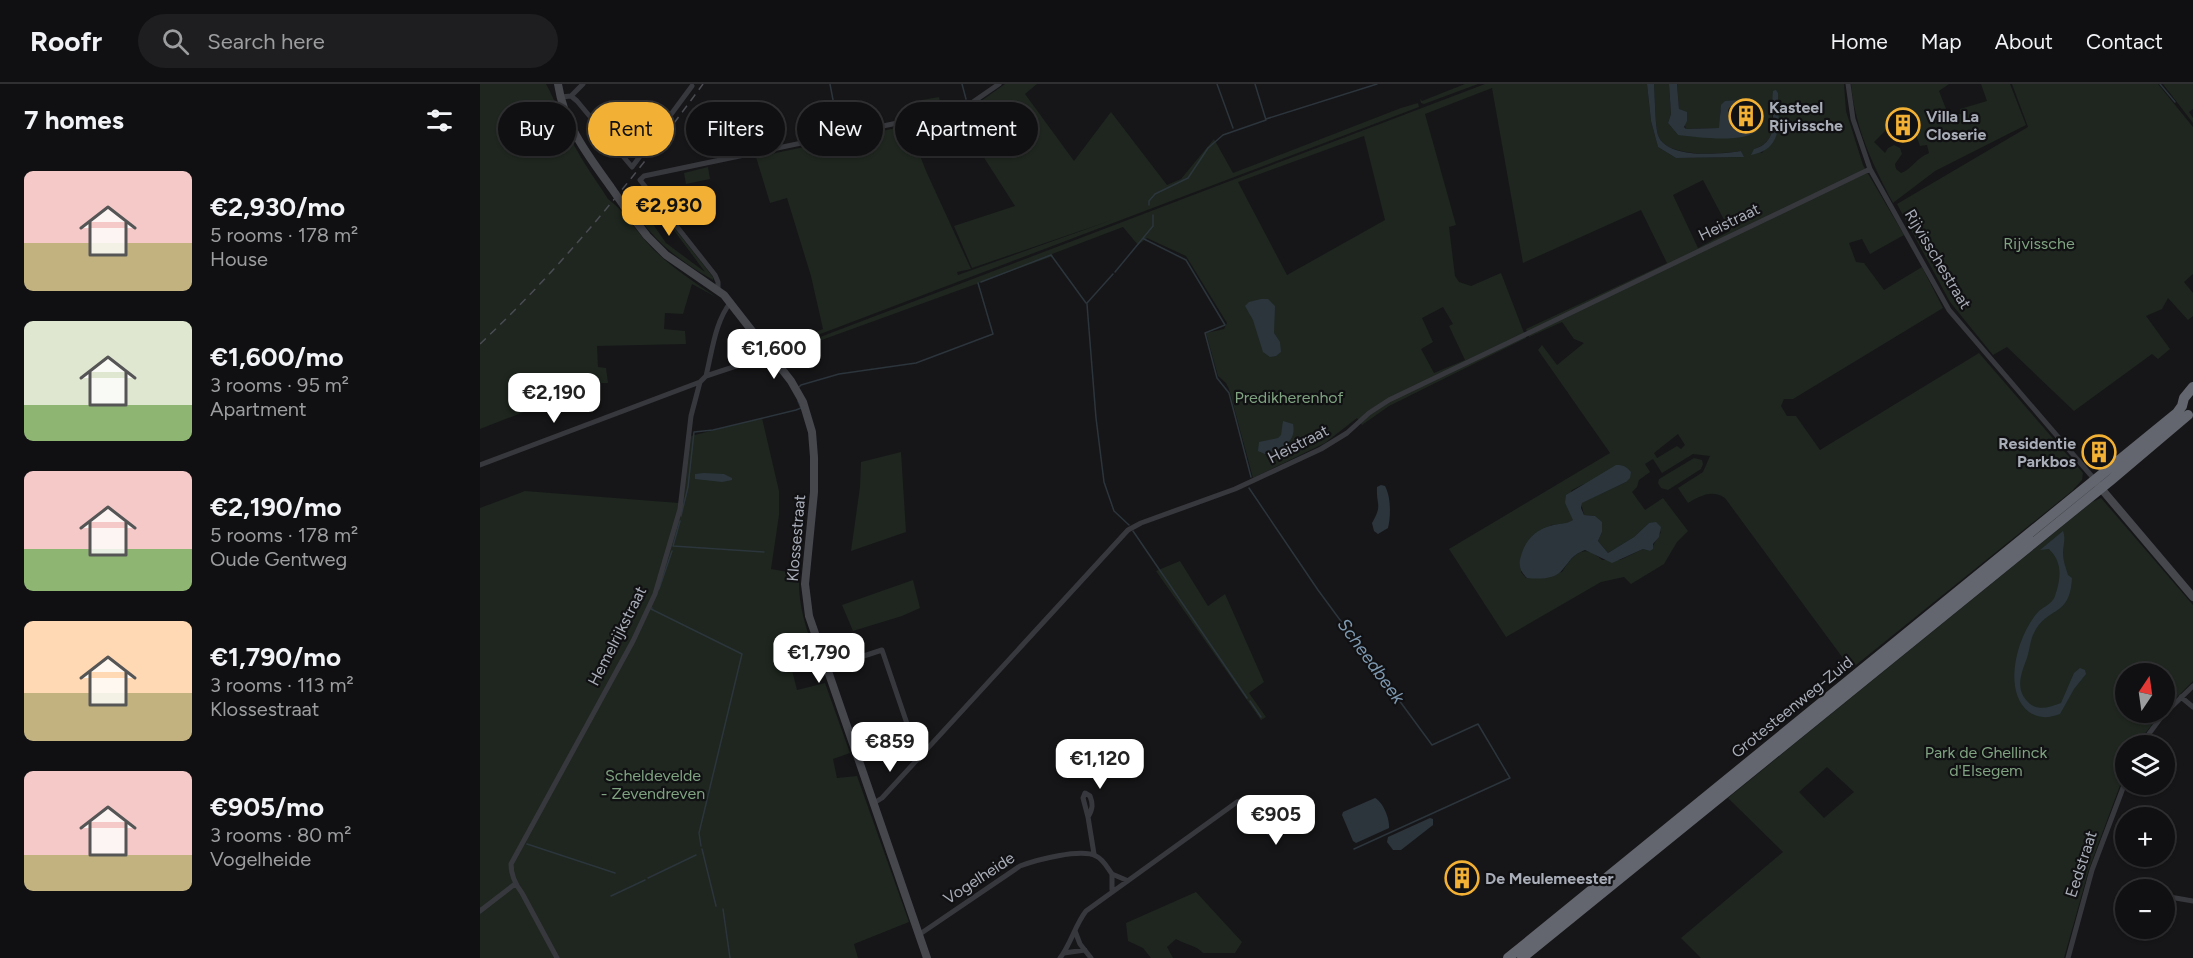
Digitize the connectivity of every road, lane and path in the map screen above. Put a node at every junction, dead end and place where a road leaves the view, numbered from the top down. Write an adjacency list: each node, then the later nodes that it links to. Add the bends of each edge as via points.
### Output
1 (558, 84): 7 (street)
2 (583, 84): 6 (street)
3 (999, 84): 9 (street, via 950,112 644,176 640,180 715,275)
4 (1848, 84): 8 (street, Rijvisschestraat, via 1853,120)
5 (692, 86): 6 (street, via 632,168)
6 (571, 96): 7 (street)
7 (561, 97): 9 (street, bridge, via 579,143 647,236 666,255)
8 (1870, 169): 17 (street, Rijvisschestraat, via 1949,310); 24 (street, Heistraat, via 1389,400 1347,433 1281,469 1133,527)
9 (718, 289): 10 (street, Klossestraat)
10 (731, 302): 11 (street, Klossestraat); 12 (street, via 719,324)
11 (770, 355): 12 (street); 19 (street, Klossestraat, via 797,391 809,418 814,492 805,584 809,616)
12 (706, 376): 13 (street)
13 (700, 382): 16 (street); 32 (street, Hemelrijkstraat, via 682,501 655,594 514,857 511,873)
14 (2193, 387): 15 (highway, via 2184,398)
15 (2188, 412): 17 (highway, via 2177,413)
16 (480, 465)
17 (2098, 484): 18 (street); 45 (highway, Grotesteenweg-Zuid); 46 (highway, Grotesteenweg-Zuid)
18 (2193, 597)
19 (827, 668): 24 (street, via 882,650); 26 (street, Klossestraat)
20 (2193, 686): 21 (street)
21 (2181, 697): 22 (street); 23 (street)
22 (2193, 707)
23 (2148, 735)
24 (919, 759): 26 (street, Heistraat)
25 (2120, 795): 47 (street, Eedstraat, via 2092,870)
26 (874, 803): 38 (street, Klossestraat)
27 (1088, 817): 29 (street)
28 (1270, 824): 31 (street, via 1257,801 1243,799)
29 (1094, 854): 30 (street); 38 (street, Vogelheide, via 1034,860 1020,866)
30 (1112, 874): 31 (street); 33 (street)
31 (1126, 880): 33 (street)
32 (515, 884): 36 (street); 41 (street, Hemelrijkstraat)
33 (1112, 890): 37 (street, via 1086,911)
34 (2175, 898): 35 (street)
35 (2193, 901)
36 (480, 911)
37 (1075, 931): 39 (street); 40 (street)
38 (920, 934): 42 (street, Klossestraat)
39 (1085, 950): 40 (street); 44 (street)
40 (1064, 953): 43 (street)
41 (557, 958)
42 (927, 958)
43 (1059, 958)
44 (1091, 958)
45 (1508, 958)
46 (1522, 958)
47 (2068, 958)

